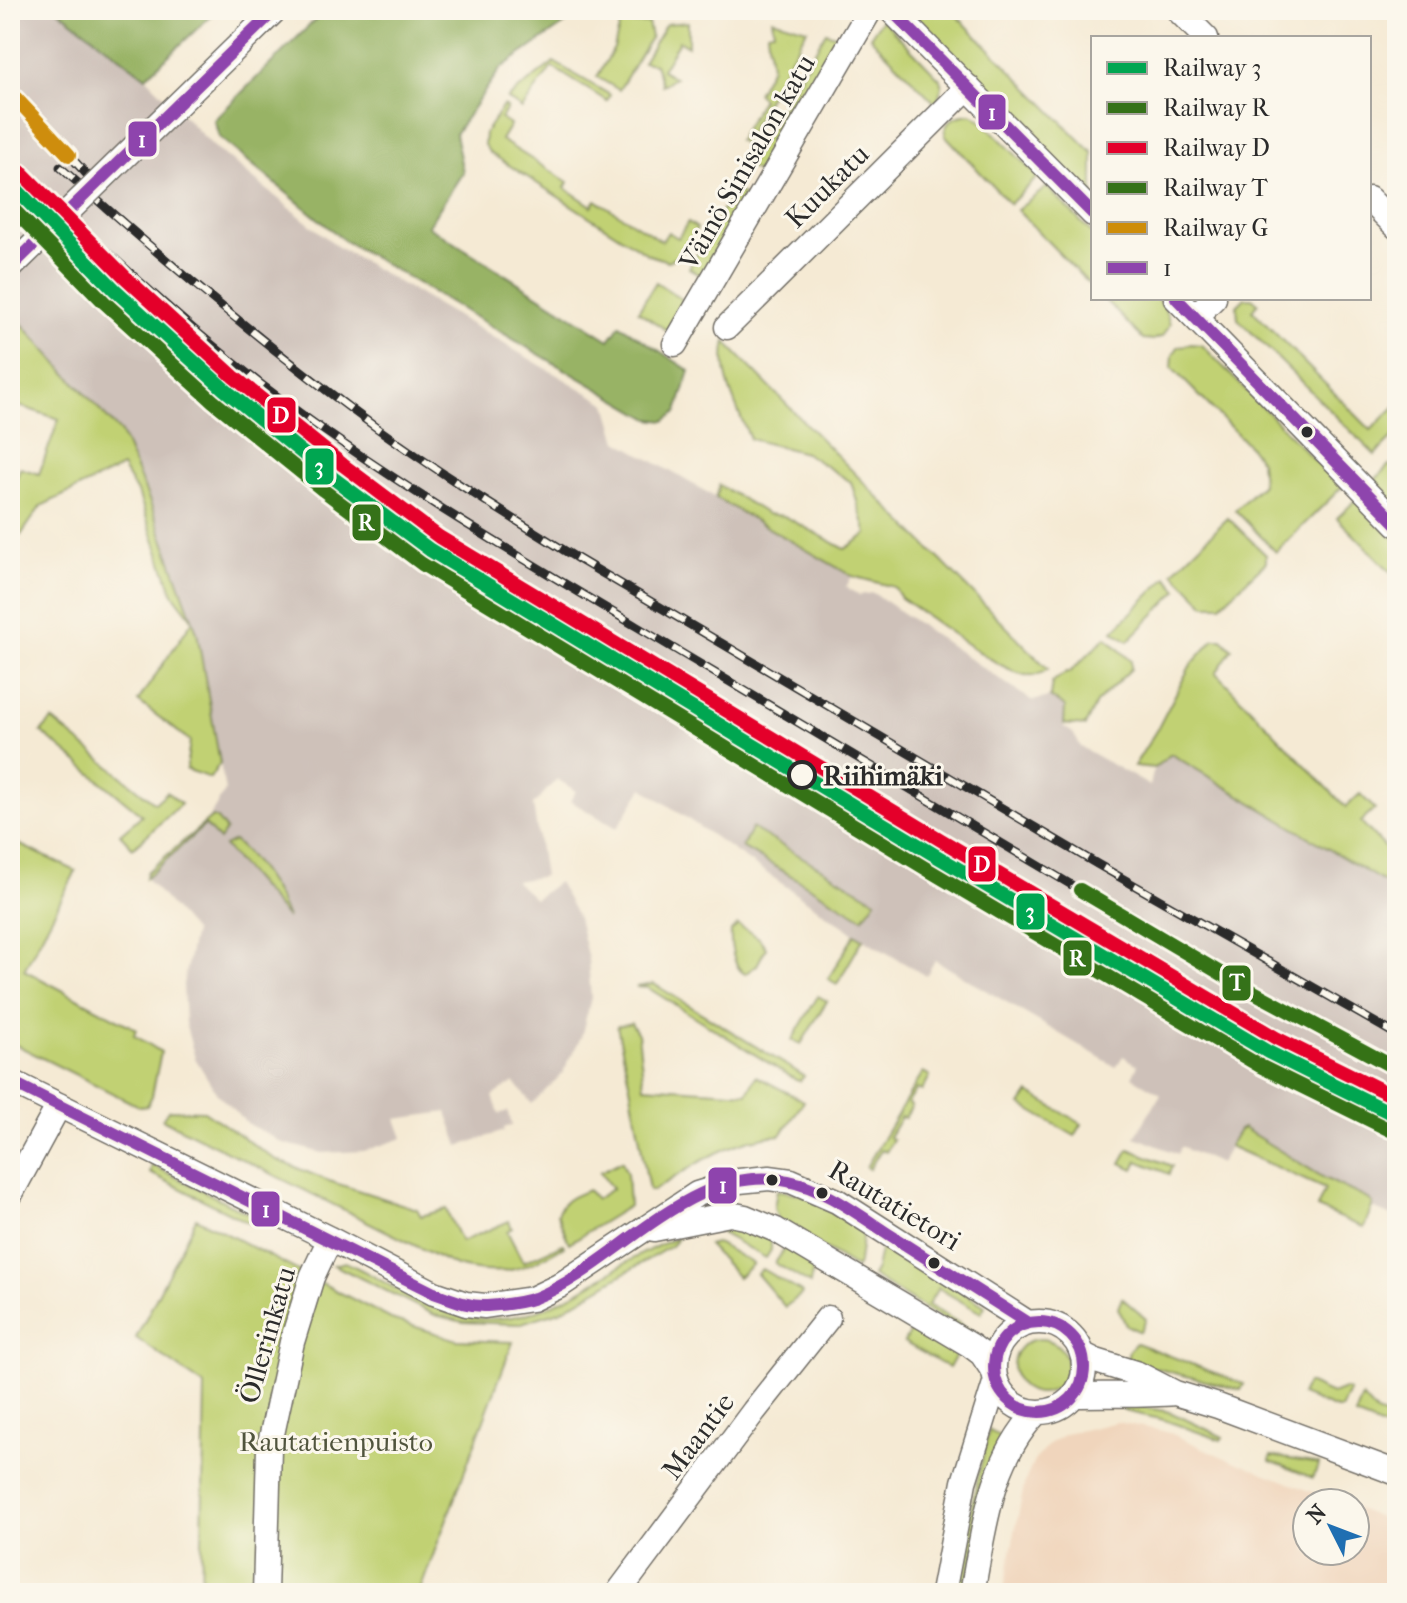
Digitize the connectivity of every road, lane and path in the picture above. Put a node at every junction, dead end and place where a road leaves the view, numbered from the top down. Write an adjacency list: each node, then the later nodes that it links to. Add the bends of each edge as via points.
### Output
1 (275, 10): 10 (street, bridge)
2 (870, 10): 15 (street, Väinö Sinisalon katu)
3 (891, 10): 6 (street)
4 (1178, 10): 5 (street)
5 (1204, 36)
6 (968, 87): 8 (street); 14 (street, Kuukatu)
7 (1371, 201): 9 (street)
8 (1091, 212)
9 (1397, 227)
10 (10, 268)
11 (1178, 300): 13 (street)
12 (1212, 300): 13 (street)
13 (1195, 317): 16 (street)
14 (727, 327)
15 (675, 344)
16 (1397, 524)
17 (10, 1081): 18 (street, Rautatietori)
18 (59, 1105): 19 (street); 21 (street, Rautatietori)
19 (10, 1195)
20 (647, 1230): 21 (street, Rautatietori, via 532,1299 485,1306 434,1293); 23 (street, Rautatietori, via 714,1188 769,1178 791,1181 837,1201); 25 (street, via 730,1214 760,1222 970,1345)
21 (330, 1239): 30 (street, Öllerinkatu, via 292,1342 269,1448)
22 (828, 1318): 31 (street, Maantie)
23 (1028, 1323): 24 (street, via 1061,1327); 25 (street, via 999,1345)
24 (1082, 1354): 26 (street); 27 (street, via 1082,1380)
25 (995, 1376): 28 (street, via 1011,1402); 32 (street, via 964,1482)
26 (1175, 1393): 27 (street); 29 (street)
27 (1074, 1395): 28 (street, via 1053,1410)
28 (1037, 1412): 33 (street, via 1006,1454 991,1494)
29 (1397, 1473)
30 (265, 1593)
31 (618, 1593)
32 (943, 1593)
33 (972, 1593)

